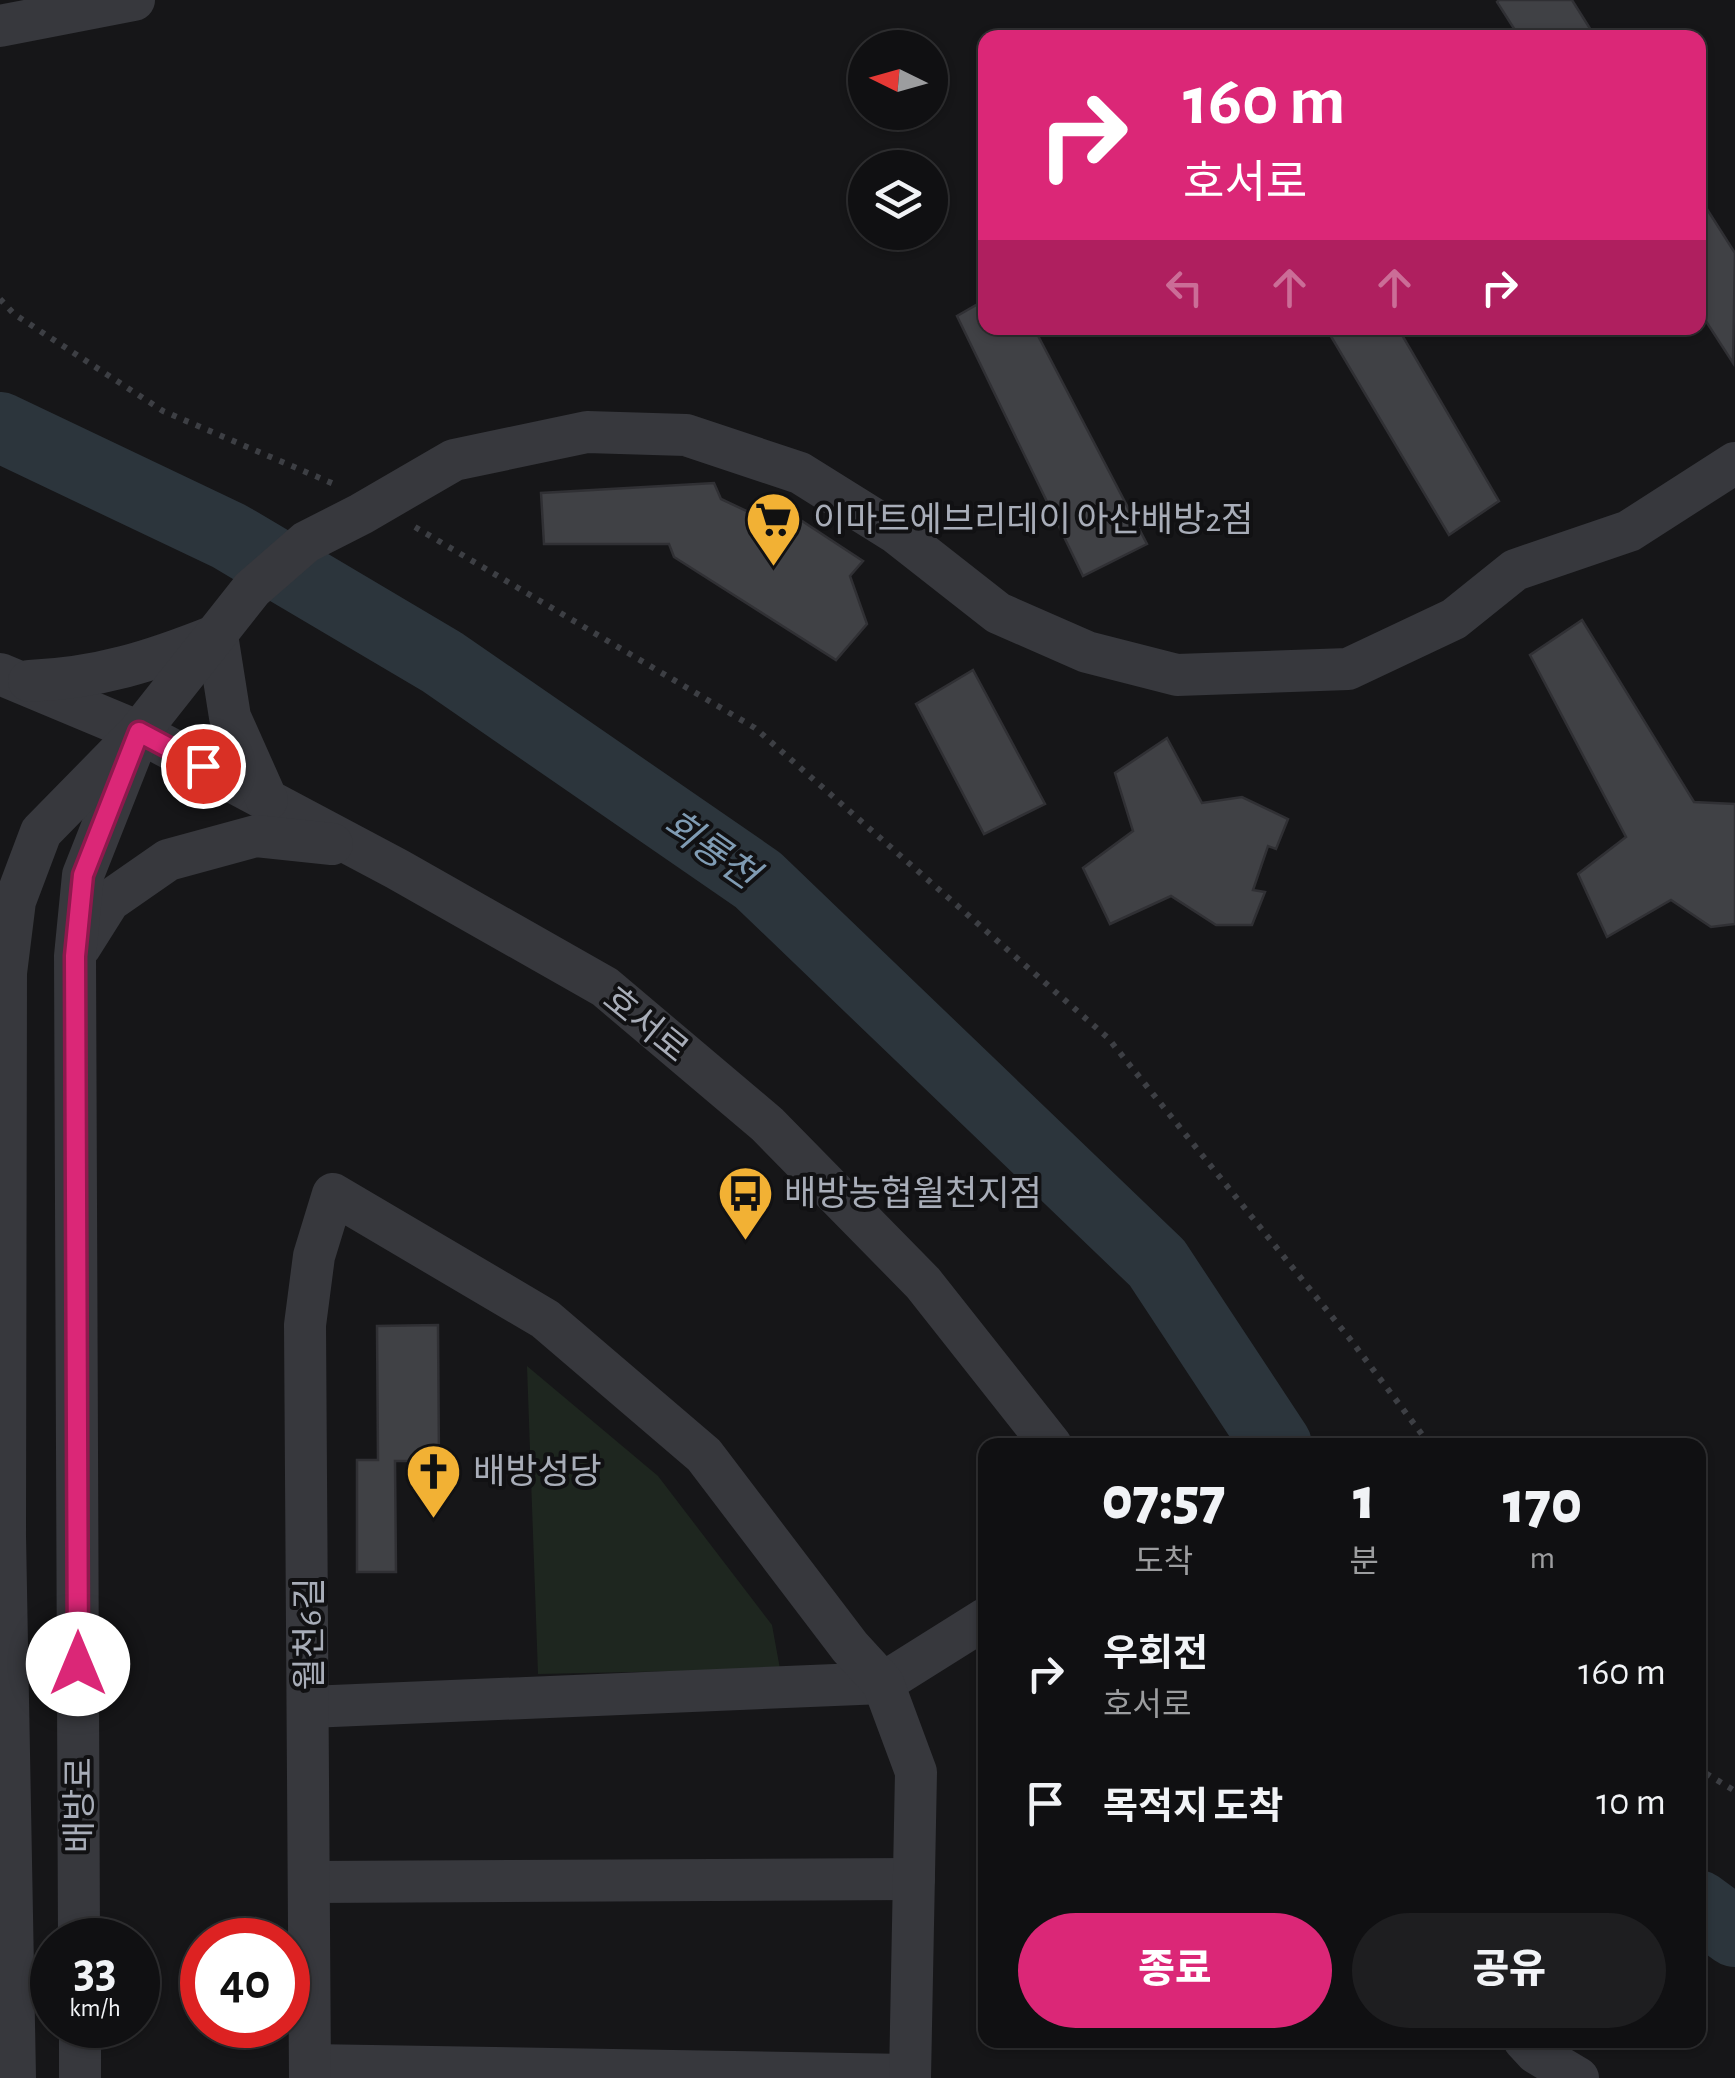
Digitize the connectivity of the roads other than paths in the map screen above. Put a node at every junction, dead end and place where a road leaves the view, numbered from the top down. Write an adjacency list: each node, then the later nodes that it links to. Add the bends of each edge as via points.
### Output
1 (134, 0): 2 (street)
2 (0, 26)
3 (1735, 464): 4 (street, via 1630,531 1515,570 1454,619 1348,670 1177,675 1088,652 998,613 896,533 800,473 686,435 587,432 454,460 306,542)
4 (188, 654): 5 (street, via 78,679); 6 (street); 7 (street, via 230,717)
5 (9, 677): 6 (street, 호서로)
6 (139, 732): 7 (street, 호서로); 10 (street, 배방로, via 83,875); 11 (street, 배방로, via 41,832 16,900)
7 (267, 800): 8 (street, 호서로)
8 (355, 847): 10 (street, via 256,836 168,860 108,901); 12 (street, 호서로, via 606,987 752,1112 923,1283)
9 (0, 910): 11 (street)
10 (75, 956): 19 (street, 배방로)
11 (7, 986): 13 (street, 배방로)
12 (1045, 1438)
13 (3, 1536): 24 (street, 배방로)
14 (978, 1623): 15 (street)
15 (883, 1683): 16 (street); 16 (street, 월천6길, via 704,1455 545,1319 333,1194 314,1256 305,1325); 17 (street, via 916,1772)
16 (309, 1707): 18 (street, 월천6길)
17 (914, 1880): 18 (street); 23 (street)
18 (310, 1882): 22 (street, 월천6길)
19 (79, 1918)
20 (80, 2048): 25 (street)
21 (1531, 2048): 26 (street)
22 (310, 2072): 23 (street)
23 (910, 2076)
24 (15, 2078)
25 (80, 2078)
26 (1578, 2078)

